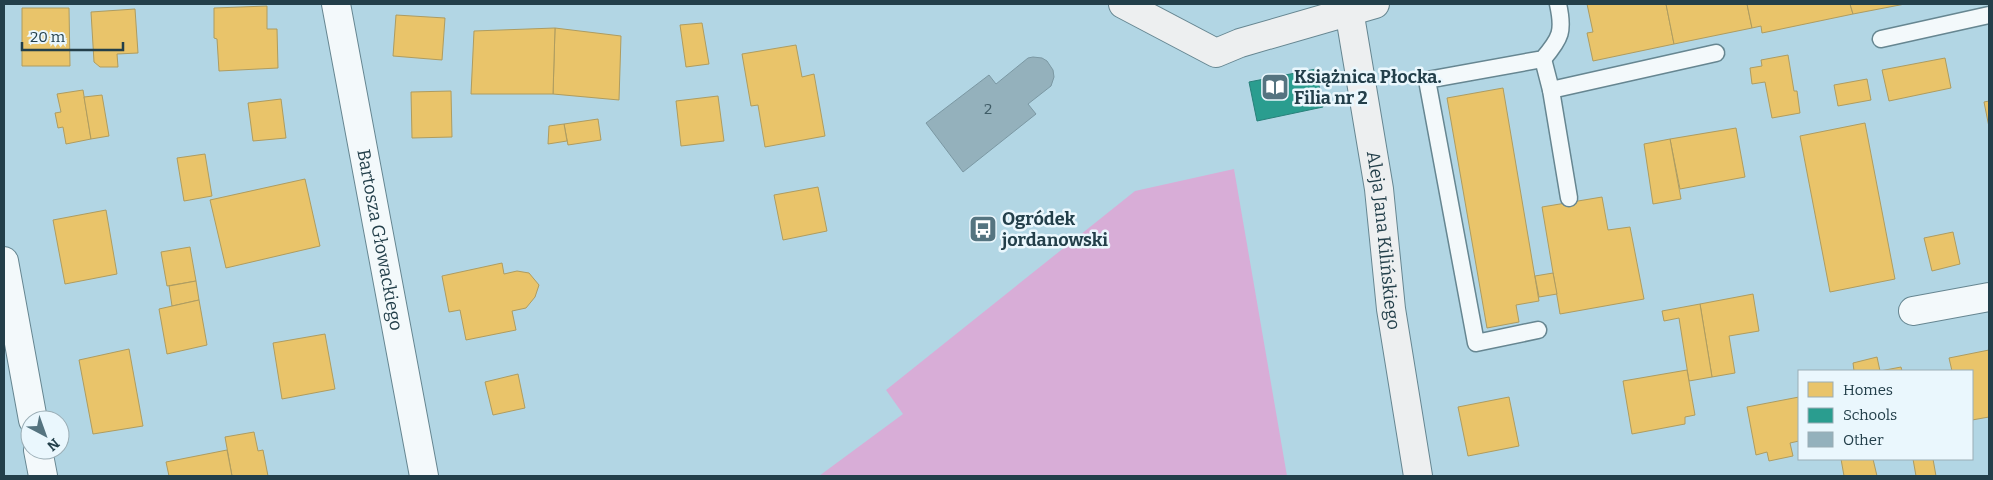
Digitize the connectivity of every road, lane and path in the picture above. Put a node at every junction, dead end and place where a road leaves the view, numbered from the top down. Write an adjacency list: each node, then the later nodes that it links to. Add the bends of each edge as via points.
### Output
1 (336, 4): 19 (street, Bartosza Głowackiego)
2 (1123, 4): 5 (main road, via 1216,53)
3 (1375, 4): 5 (main road)
4 (1558, 4): 9 (lane, via 1562,31)
5 (1349, 8): 20 (main road, Aleja Jana Kilińskiego, via 1380,189 1390,309)
6 (1989, 16): 7 (lane)
7 (1881, 39)
8 (1716, 52): 10 (lane)
9 (1543, 59): 10 (lane); 15 (lane, via 1427,80 1476,343)
10 (1550, 90): 11 (lane)
11 (1569, 198)
12 (4, 261): 16 (street)
13 (1989, 297): 14 (street)
14 (1913, 311)
15 (1538, 330)
16 (31, 410)
17 (40, 460): 18 (street)
18 (43, 476)
19 (424, 476)
20 (1418, 476)

